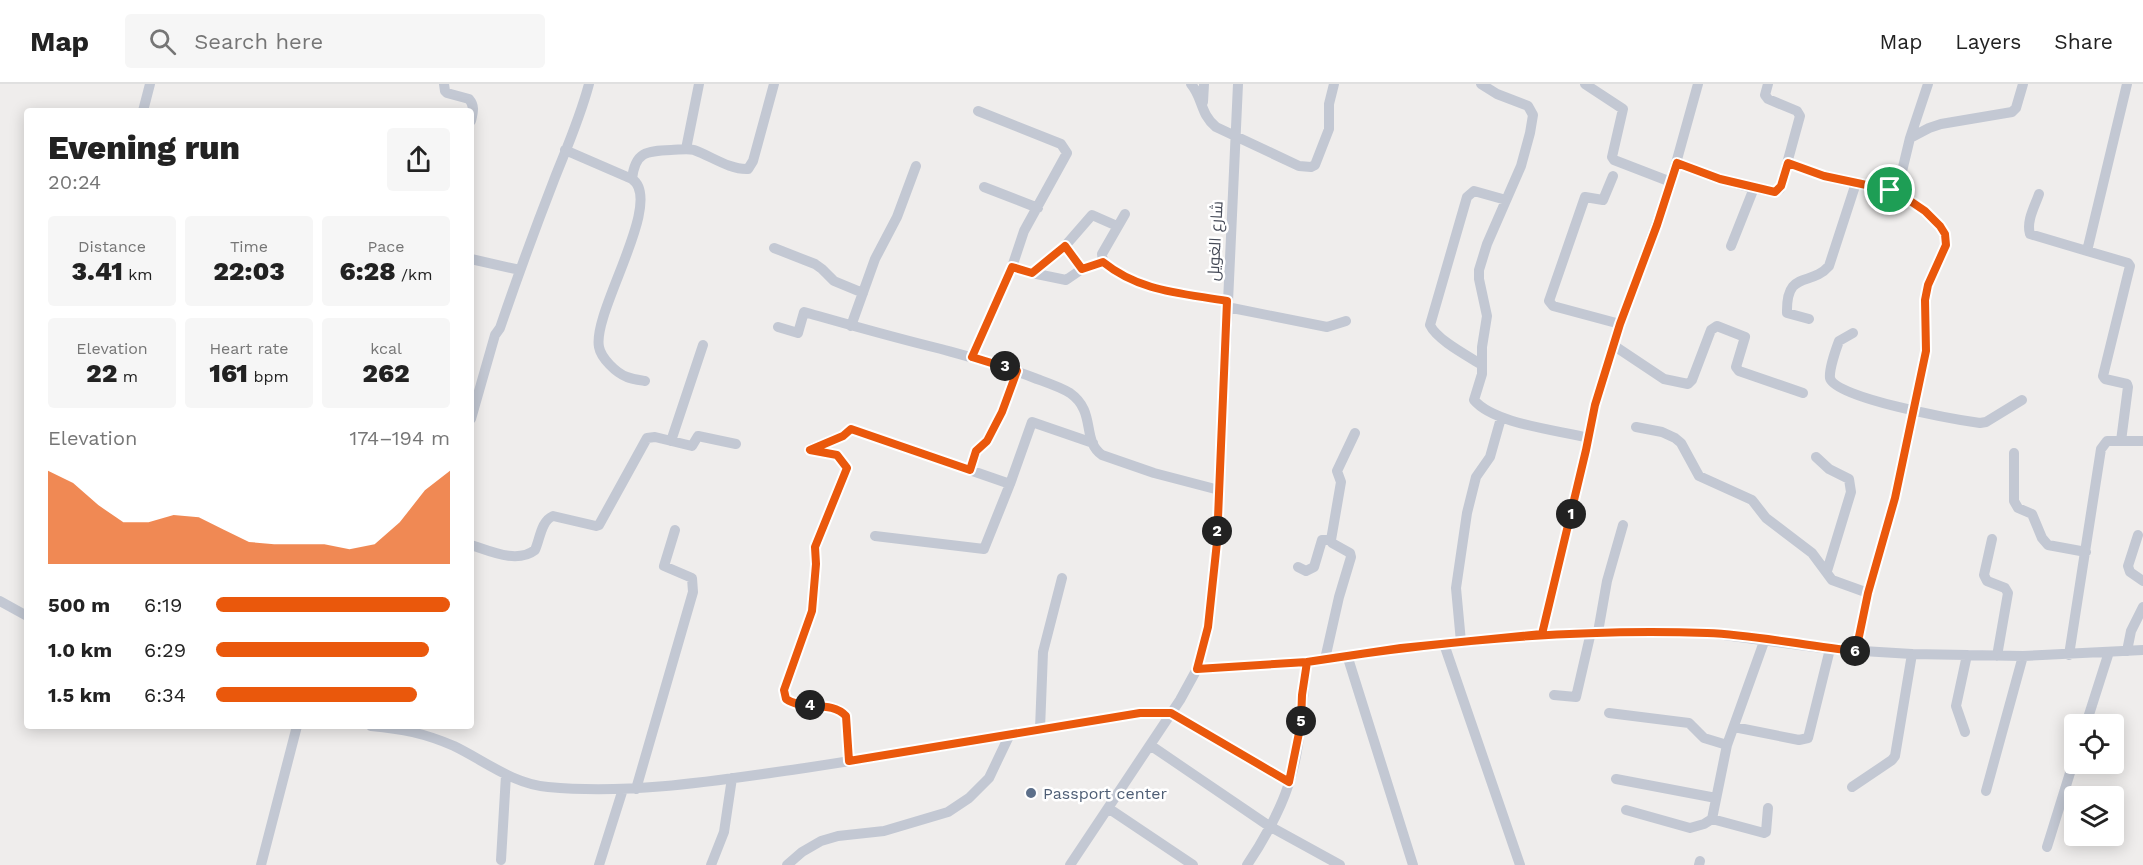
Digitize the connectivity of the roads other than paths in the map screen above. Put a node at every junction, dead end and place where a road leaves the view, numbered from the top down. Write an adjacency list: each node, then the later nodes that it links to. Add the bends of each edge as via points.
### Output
1 (150, 84): 17 (street)
2 (444, 84): 18 (street, via 447,93 469,99)
3 (589, 84): 24 (street, via 580,118)
4 (699, 84): 23 (street)
5 (774, 84): 23 (street, via 748,169)
6 (1191, 84): 19 (street)
7 (1238, 84): 21 (street, شارع الغويل)
8 (1334, 84): 21 (street, via 1329,129 1313,167 1299,166)
9 (1481, 84): 36 (street, via 1532,111 1521,166)
10 (1585, 84): 30 (street, via 1623,109 1614,160)
11 (1698, 84): 25 (street)
12 (1768, 84): 26 (street, via 1768,99 1797,111 1800,116)
13 (1928, 84): 22 (street)
14 (2023, 84): 22 (street, via 2012,112 1941,124)
15 (2127, 84): 43 (street)
16 (1203, 85): 19 (street)
17 (145, 108)
18 (473, 108)
19 (1203, 108): 21 (street, via 1216,127)
20 (978, 111): 37 (street, via 1061,144 1066,150 1067,158)
21 (1236, 135): 51 (street, شارع الغويل)
22 (1910, 138): 34 (street)
23 (686, 149): 29 (street, via 642,154 633,166)
24 (565, 150): 29 (street); 48 (street)
25 (1677, 163): 30 (street); 33 (street)
26 (1788, 163): 31 (street); 33 (street, via 1778,190)
27 (916, 166): 50 (street)
28 (1613, 176): 54 (street, via 1603,200 1585,197 1549,301 1553,306)
29 (632, 179): 63 (street, via 640,193 639,212 600,327 599,348 609,365 626,377)
30 (1671, 182): 54 (street)
31 (1856, 183): 34 (street); 52 (street, via 1829,266 1791,288 1787,313)
32 (984, 187): 37 (street)
33 (1754, 188): 41 (street)
34 (1897, 192): 67 (street, via 1925,211 1946,239 1925,300 1926,351)
35 (2039, 194): 43 (street, via 2030,219 2030,234)
36 (1506, 200): 61 (street, via 1479,273 1487,316); 61 (street, via 1474,191 1467,197 1430,325 1443,339)
37 (1038, 208): 46 (street, via 1019,243)
38 (1125, 214): 39 (street)
39 (1117, 226): 40 (street, via 1092,215); 45 (street, via 1102,254)
40 (1065, 246): 47 (street); 49 (street)
41 (1731, 246)
42 (774, 248): 50 (street, via 815,264 834,281)
43 (2087, 251): 73 (street, via 2128,263 2130,267 2103,376 2128,387)
44 (474, 260): 48 (street)
45 (1103, 262): 47 (street); 51 (street, via 1120,275 1148,286)
46 (1012, 267): 49 (street); 60 (street)
47 (1082, 269): 49 (street, via 1066,280)
48 (519, 270): 66 (street)
49 (1032, 273)
50 (863, 293): 55 (street)
51 (1227, 304): 53 (street, via 1327,327); 81 (street, شارع الغويل)
52 (1809, 319)
53 (1346, 321)
54 (1620, 324): 59 (street)
55 (851, 326): 56 (street, via 804,312 798,333); 60 (street)
56 (778, 327)
57 (1853, 333): 67 (street, via 1839,341 1830,375 1832,381 1841,390)
58 (703, 345): 72 (street)
59 (1613, 345): 64 (street, via 1664,380 1688,384 1711,330 1717,326 1745,337 1737,369); 71 (street)
60 (972, 357): 62 (street)
61 (1482, 365): 68 (street, via 1474,400)
62 (1017, 371): 75 (street, via 1079,400); 79 (street, via 1002,412 987,441 976,451)
63 (645, 381)
64 (1803, 393)
65 (2022, 400): 67 (street, via 1980,423)
66 (474, 408)
67 (1913, 411): 94 (street, via 1895,498)
68 (1500, 417): 71 (street); 101 (street, via 1490,458 1476,477 1467,513 1456,588)
69 (1636, 427): 91 (street, via 1675,438 1700,476 1752,500 1766,518 1812,553)
70 (1355, 433): 87 (street, via 1337,471 1341,482)
71 (1589, 438): 99 (street)
72 (671, 441): 76 (street, via 692,446 698,436); 88 (street, via 651,437 644,441 599,525 548,518 535,550 522,557)
73 (2121, 441): 74 (street); 89 (street, via 2107,441 2101,449)
74 (2143, 441)
75 (1093, 442): 80 (street, via 1032,422); 81 (street, via 1102,455)
76 (736, 444)
77 (2014, 453): 89 (street, via 2014,501 2018,508 2032,514 2048,544)
78 (1816, 458): 91 (street, via 1851,483)
79 (970, 470): 80 (street); 129 (street, via 851,429 810,450 837,455 847,468 815,547 812,611 784,690 792,704 829,708 846,716)
80 (1010, 484): 85 (street, via 984,549)
81 (1219, 490): 116 (street, شارع الغويل, via 1208,627)
82 (1623, 525): 98 (street)
83 (675, 530): 137 (street, via 664,566 692,578 693,592)
84 (2138, 534): 93 (street, via 2128,566)
85 (875, 536)
86 (1992, 539): 112 (street, via 1984,575 2008,593)
87 (1330, 540): 90 (street, via 1322,540 1314,567 1306,571); 114 (street, via 1351,557)
88 (474, 546)
89 (2086, 552): 110 (street)
90 (1298, 567)
91 (1827, 571): 94 (street, via 1832,580)
92 (1062, 578): 124 (street, via 1043,652)
93 (2143, 581)
94 (1868, 593): 105 (street)
95 (0, 601): 97 (street)
96 (2143, 607): 106 (street, via 2131,631)
97 (24, 614)
98 (1594, 632): 99 (street); 100 (street, via 1709,633); 117 (street, via 1576,697)
99 (1542, 634): 101 (street)
100 (1765, 639): 103 (street); 121 (street)
101 (1461, 642): 102 (street)
102 (1444, 644): 111 (street); 156 (street)
103 (1830, 649): 105 (street); 121 (street, via 1808,738 1799,740)
104 (2143, 650): 106 (street)
105 (1856, 651): 108 (street)
106 (2127, 651): 107 (street)
107 (2109, 652): 110 (street); 120 (street)
108 (1912, 654): 109 (street); 135 (street, via 1895,756)
109 (1968, 655): 112 (street); 125 (street, via 1956,706)
110 (2069, 655): 113 (street)
111 (1347, 656): 114 (street); 155 (street)
112 (1997, 656): 113 (street)
113 (2023, 656): 138 (street)
114 (1325, 659): 115 (street)
115 (1307, 662): 116 (street); 134 (street, via 1301,723)
116 (1197, 669): 118 (street, شارع الغويل)
117 (1554, 696)
118 (1171, 713): 124 (street, via 1140,713); 127 (street, شارع الغويل); 134 (street)
119 (1609, 713): 128 (street, via 1688,722 1704,738)
120 (2089, 714)
121 (1734, 727): 128 (street)
122 (296, 729): 147 (street)
123 (399, 729): 131 (street, via 455,747)
124 (1040, 729): 126 (street)
125 (1965, 732)
126 (1010, 734): 129 (street); 150 (street, via 989,778 948,812 884,831 821,841)
127 (1150, 745): 140 (street, شارع الغويل); 144 (street)
128 (1727, 745): 139 (street)
129 (849, 761): 132 (street)
130 (2070, 774): 145 (street)
131 (506, 775): 136 (street, via 544,787); 146 (street)
132 (732, 778): 137 (street); 149 (street, via 724,832)
133 (1616, 779): 139 (street)
134 (1289, 782): 144 (street)
135 (1852, 788)
136 (623, 789): 137 (street); 148 (street)
137 (636, 789)
138 (1986, 791)
139 (1716, 798): 143 (street)
140 (1108, 808): 151 (street, شارع الغويل); 152 (street)
141 (1768, 808): 143 (street, via 1764,833)
142 (1626, 810): 143 (street, via 1690,828)
143 (1712, 819)
144 (1269, 826): 153 (street); 154 (street)
145 (2047, 847)
146 (501, 860)
147 (261, 865)
148 (599, 865)
149 (711, 865)
150 (788, 865)
151 (1070, 865)
152 (1193, 865)
153 (1247, 865)
154 (1340, 865)
155 (1413, 865)
156 (1520, 865)

